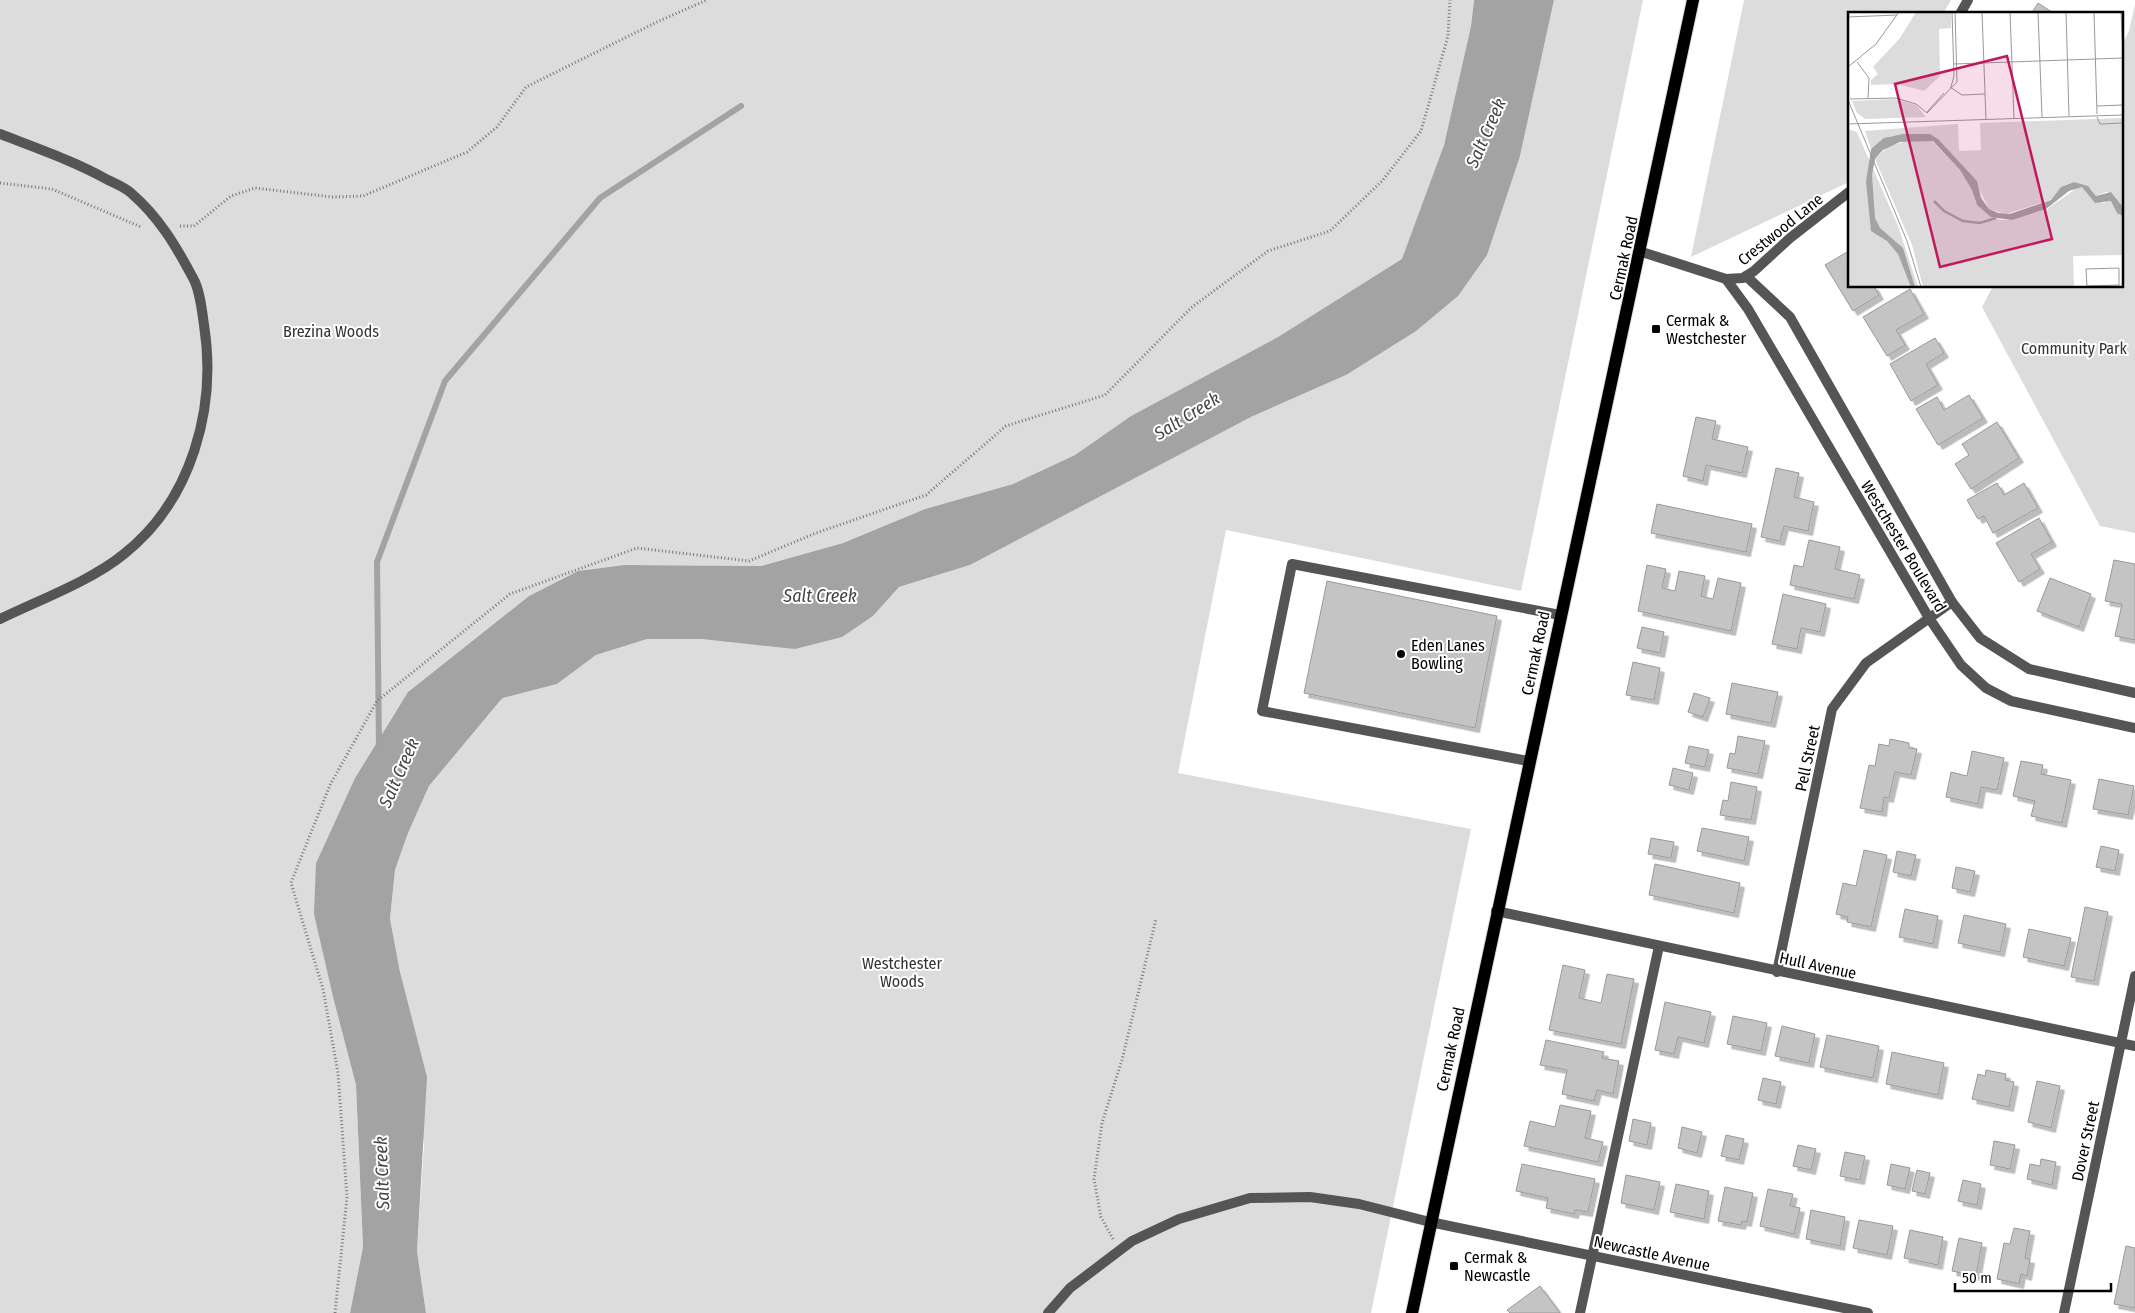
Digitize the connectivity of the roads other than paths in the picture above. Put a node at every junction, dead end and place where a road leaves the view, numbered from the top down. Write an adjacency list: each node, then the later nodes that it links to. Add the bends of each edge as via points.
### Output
1 (1693, 0): 6 (main road, Cermak Road)
2 (1968, 0): 3 (street)
3 (1961, 12)
4 (0, 134): 11 (street, via 92,171 129,191 164,227 194,278 209,354 208,392 200,435 189,467 171,500 150,528 124,554 96,573)
5 (1848, 193): 7 (street, Crestwood Lane)
6 (1642, 252): 8 (street, Crestwood Lane); 10 (main road, Cermak Road)
7 (1746, 276): 8 (street, Crestwood Lane); 9 (street, Westchester Boulevard, via 1790,317)
8 (1726, 279): 12 (street, Westchester Boulevard, via 1752,316)
9 (1952, 602): 12 (street, Pell Street); 13 (street, Westchester Boulevard, via 1980,638 2028,668)
10 (1560, 615): 15 (main road, Cermak Road); 15 (street, via 1292,564 1262,710)
11 (0, 618)
12 (1929, 618): 14 (street, Westchester Boulevard, via 1961,665 1986,688 2011,701); 18 (street, Pell Street, via 1866,663 1832,709)
13 (2135, 693)
14 (2135, 728)
15 (1528, 761): 16 (main road, Cermak Road)
16 (1496, 911): 17 (street, Hull Avenue); 22 (main road, Cermak Road)
17 (1659, 946): 18 (street, Hull Avenue); 23 (street)
18 (1777, 972): 20 (street, Hull Avenue)
19 (2135, 976): 20 (street, Dover Street)
20 (2121, 1043): 21 (street, Hull Avenue); 28 (street, Dover Street)
21 (2135, 1046)
22 (1430, 1222): 23 (street, Newcastle Avenue); 24 (street, Newcastle Avenue, via 1349,1202 1310,1197 1250,1198 1178,1219 1132,1240 1070,1288); 25 (main road, Cermak Road)
23 (1592, 1256): 26 (street); 27 (street, Newcastle Avenue)
24 (1048, 1313)
25 (1412, 1313)
26 (1580, 1313)
27 (1868, 1313)
28 (2064, 1313)

